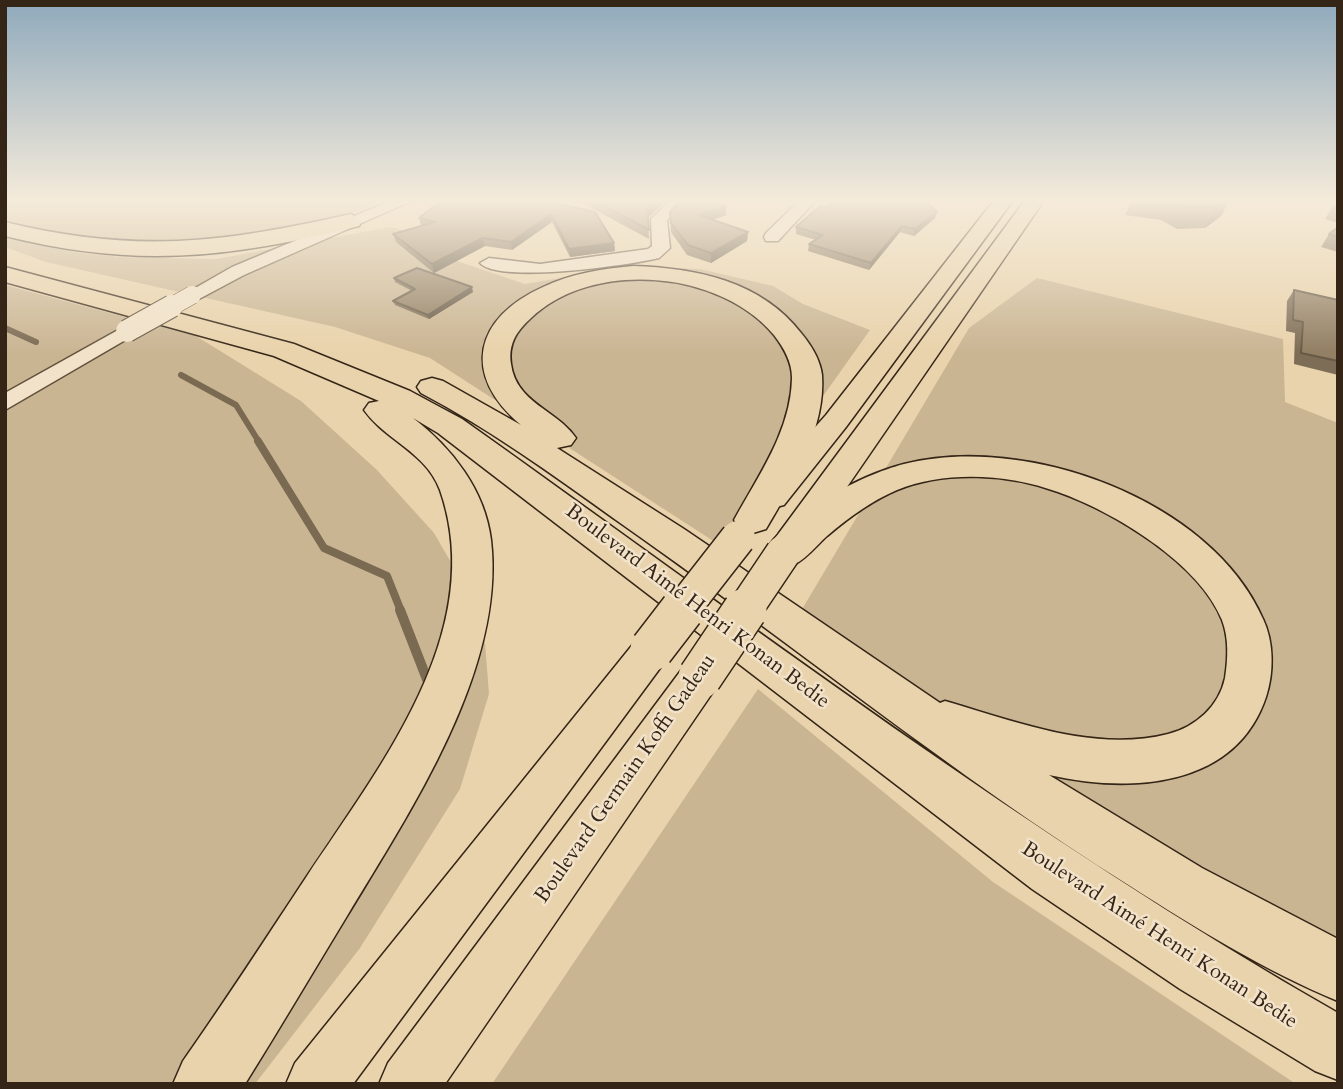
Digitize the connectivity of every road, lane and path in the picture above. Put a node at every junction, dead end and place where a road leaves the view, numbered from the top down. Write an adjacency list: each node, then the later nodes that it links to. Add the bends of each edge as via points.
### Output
1 (104, 250): 7 (highway)
2 (205, 250): 7 (highway)
3 (286, 250): 10 (street)
4 (659, 250): 9 (street, via 540,269)
5 (967, 250): 15 (main road, via 836,421)
6 (1000, 250): 16 (main road, Boulevard Germain Koffi Gadeau)
7 (196, 251): 10 (highway, via 221,258)
8 (5, 256): 14 (highway, Boulevard Aimé Henri Konan Bedie, via 250,322 390,367 463,403)
9 (489, 263)
10 (238, 271): 13 (street, bridge)
11 (5, 274): 12 (highway, Boulevard Aimé Henri Konan Bedie)
12 (234, 337): 19 (highway, Boulevard Aimé Henri Konan Bedie, via 337,370 460,433 1051,870 1200,968); 20 (highway, via 351,391 417,437 458,490 473,558 463,640 429,722 368,832)
13 (5, 403)
14 (654, 524): 15 (highway, via 608,478 524,411 498,377 495,350 504,330 523,309 548,293 615,275 677,277 736,292 780,324 805,363 807,392 798,430); 17 (highway, Boulevard Aimé Henri Konan Bedie)
15 (746, 529): 21 (main road, bridge)
16 (783, 553): 17 (highway, via 838,507 887,481 948,467 1008,469 1077,487 1159,529 1194,555 1220,583 1240,612 1248,639 1249,674 1241,705 1223,729 1192,748 1150,761 1095,761); 22 (main road, Boulevard Germain Koffi Gadeau, bridge)
17 (916, 713): 18 (highway, Boulevard Aimé Henri Konan Bedie, via 1105,840 1224,911)
18 (1338, 971)
19 (1338, 1048)
20 (206, 1084)
21 (316, 1084)
22 (410, 1084)

